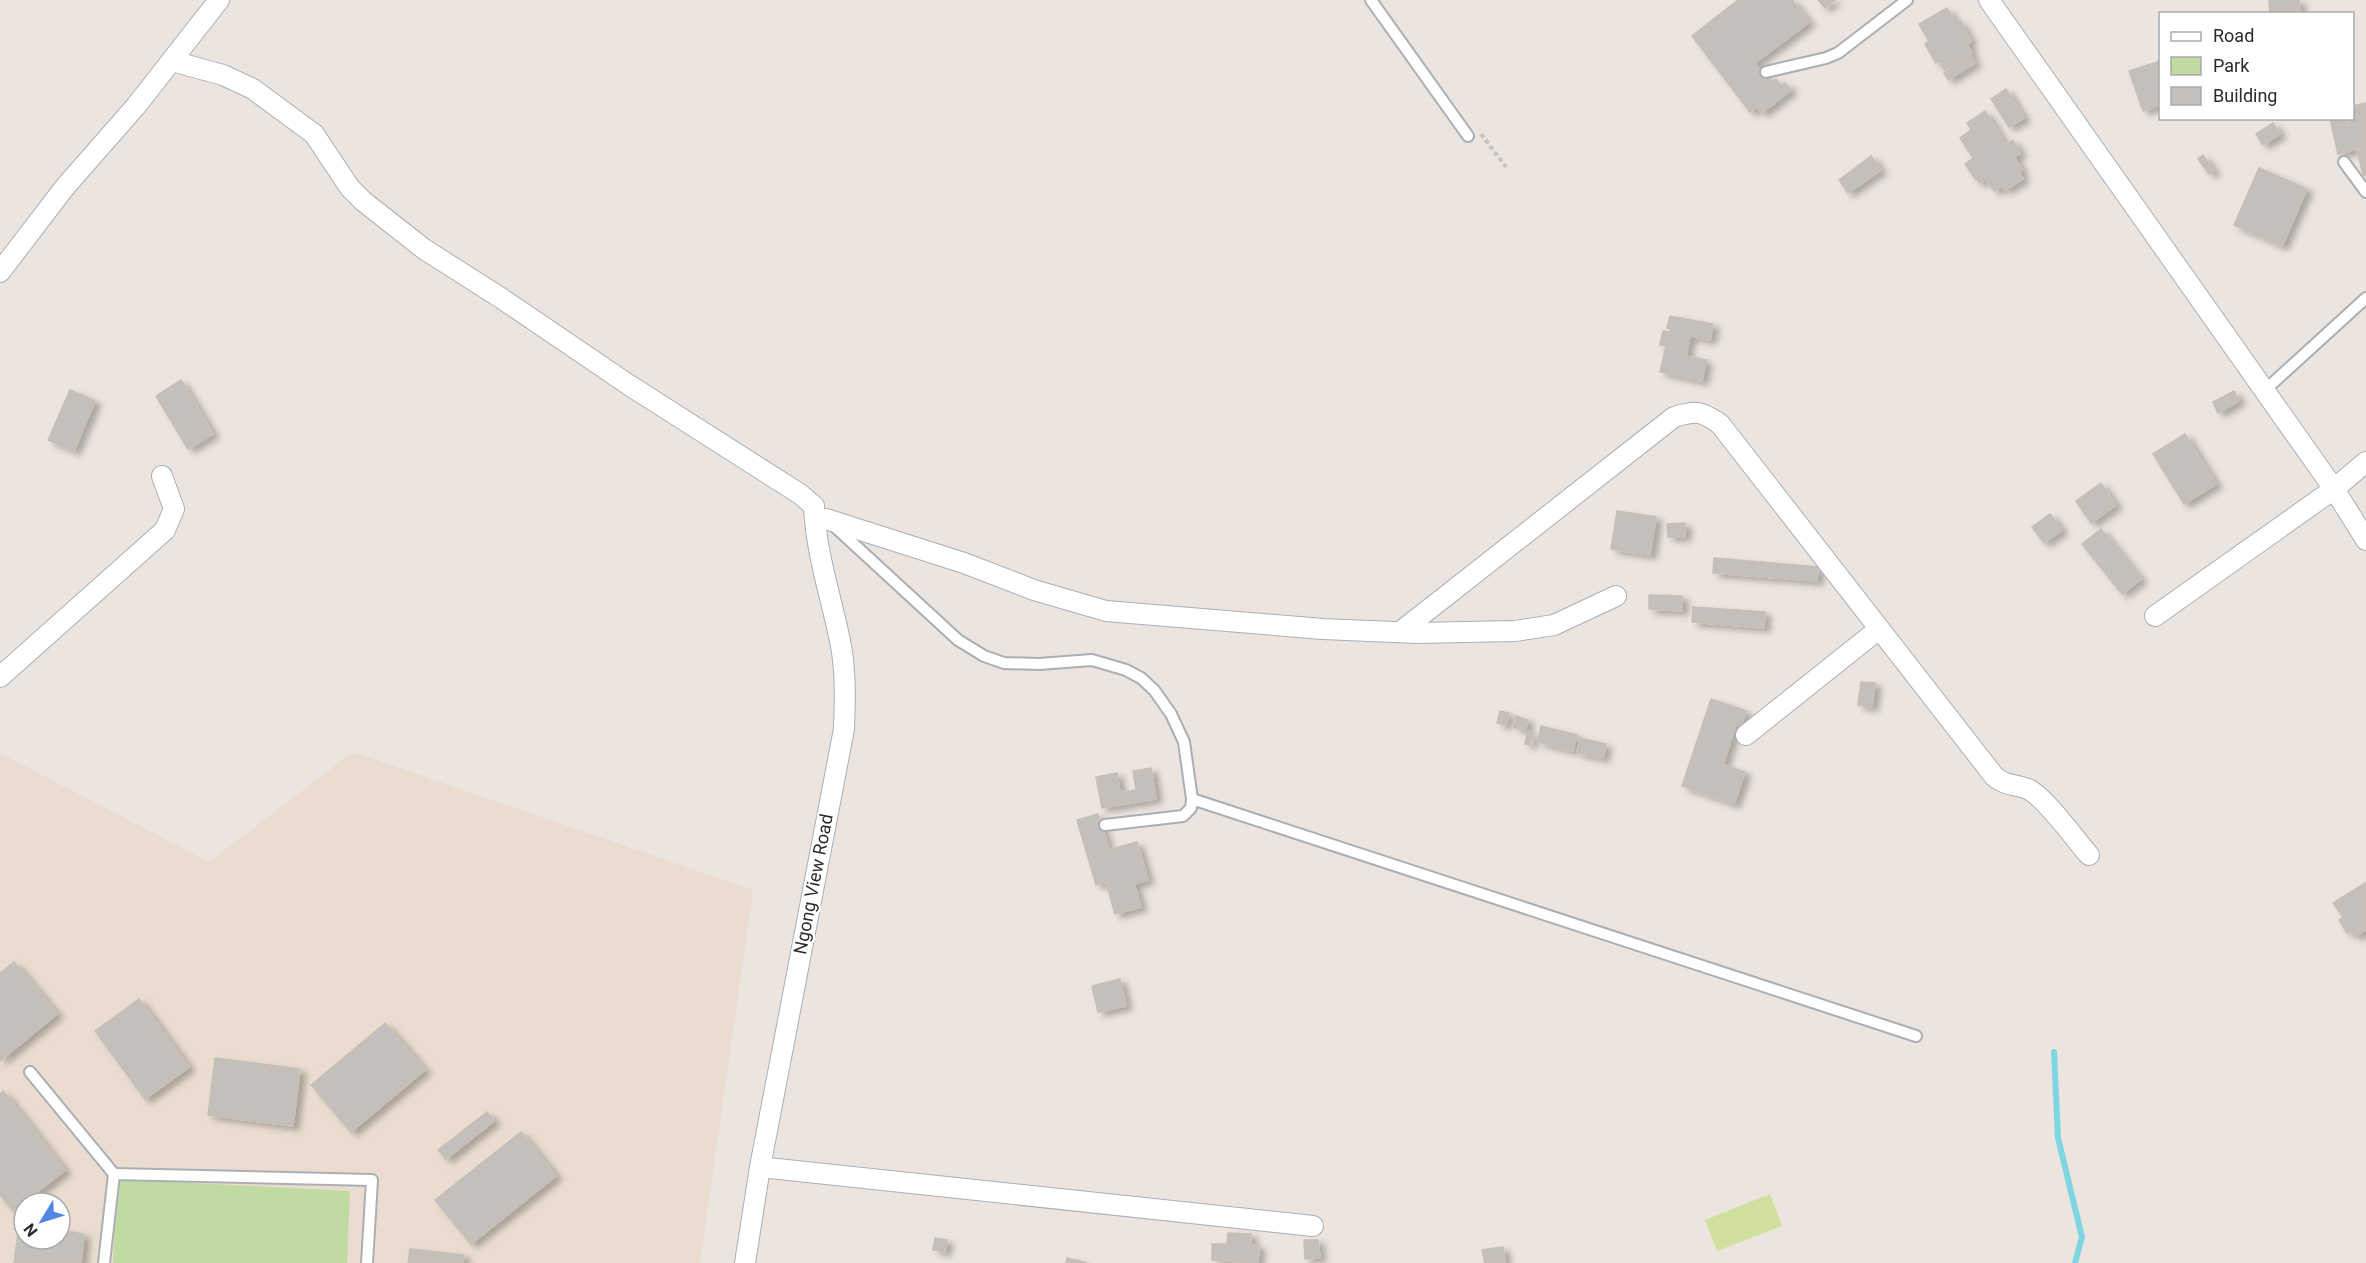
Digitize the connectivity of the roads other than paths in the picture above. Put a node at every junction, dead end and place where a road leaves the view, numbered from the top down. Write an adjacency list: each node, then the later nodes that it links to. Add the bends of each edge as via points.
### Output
1 (219, 0): 5 (street)
2 (1371, 0): 7 (lane)
3 (1907, 0): 6 (lane, via 1838,54)
4 (1989, 0): 12 (street)
5 (172, 61): 10 (street, via 65,187); 16 (street, via 223,75 253,89 314,134 350,188 424,249 800,494)
6 (1766, 72)
7 (1468, 136)
8 (2344, 162): 9 (lane)
9 (2366, 192)
10 (0, 272)
11 (2366, 298): 12 (lane)
12 (2264, 391): 15 (street)
13 (2366, 462): 15 (street)
14 (162, 476): 22 (street, via 174,509 165,530)
15 (2334, 489): 17 (street); 19 (street)
16 (820, 512): 21 (street, via 1034,590 1106,611); 24 (lane, via 958,640 984,656 1004,663 1092,660 1141,678 1171,714 1184,742); 29 (street, Ngong View Road, via 819,553 841,646 846,688 844,729)
17 (2366, 540)
18 (1616, 596): 21 (street, via 1554,626 1515,631)
19 (2155, 616)
20 (1879, 629): 21 (street, via 1720,424 1703,413 1687,413 1674,417); 23 (street); 26 (street, via 1994,776 2002,784 2029,789)
21 (1400, 632)
22 (0, 677)
23 (1746, 735)
24 (1192, 799): 25 (lane, via 1191,808 1183,816); 27 (lane)
25 (1105, 825)
26 (2089, 855)
27 (1916, 1036)
28 (30, 1072): 30 (lane)
29 (760, 1167): 31 (street); 34 (street, Ngong View Road)
30 (114, 1174): 32 (lane); 33 (lane, via 372,1180)
31 (1313, 1226)
32 (104, 1263)
33 (367, 1263)
34 (745, 1263)

